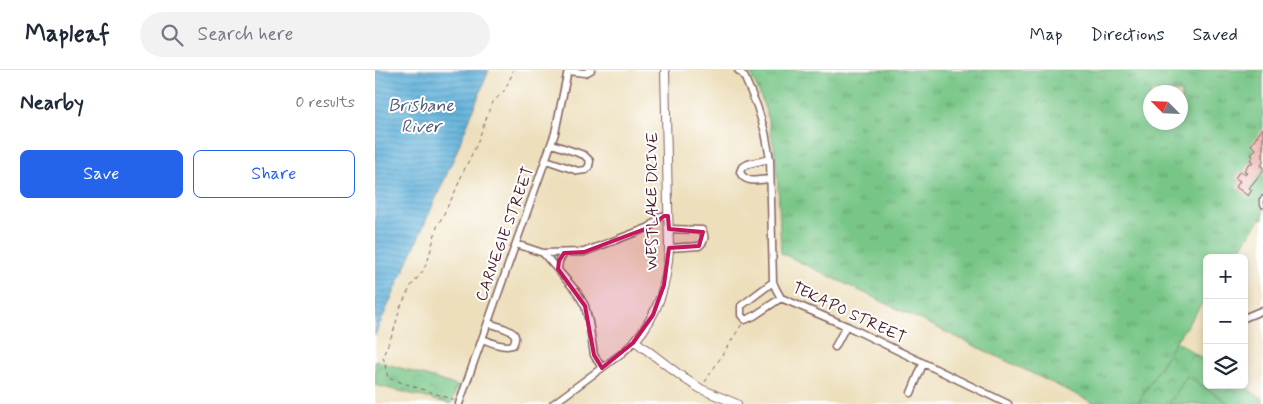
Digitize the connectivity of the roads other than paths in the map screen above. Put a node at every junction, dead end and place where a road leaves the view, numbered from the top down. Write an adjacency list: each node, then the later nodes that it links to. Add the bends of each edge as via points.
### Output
1 (568, 70): 2 (street, via 585,73); 5 (street, CARNEGIE STREET)
2 (591, 70)
3 (665, 70): 11 (street, WESTLAKE DRIVE)
4 (739, 70): 6 (street, TEKAPO STREET, via 757,106)
5 (552, 144): 7 (street, CARNEGIE STREET); 7 (street, via 584,155 590,162 589,166 578,171)
6 (770, 159): 8 (street, TEKAPO STREET); 8 (street, via 742,166 740,172 749,180)
7 (546, 160): 13 (street, CARNEGIE STREET)
8 (770, 179): 18 (street, TEKAPO STREET)
9 (1263, 198): 10 (lane)
10 (1263, 206)
11 (668, 216): 12 (street, WESTLAKE DRIVE); 16 (street, via 661,216 650,227 584,252)
12 (669, 229): 14 (street, WESTLAKE DRIVE); 14 (street, via 702,230 704,239 699,246)
13 (516, 244): 15 (street); 22 (street, CARNEGIE STREET)
14 (669, 248): 25 (street, WESTLAKE DRIVE, via 661,295 653,315)
15 (543, 253): 16 (street); 17 (street)
16 (564, 253): 17 (street)
17 (558, 270): 28 (street, via 585,306 594,355)
18 (773, 282): 19 (street, TEKAPO STREET); 19 (street, via 741,306 741,315 745,320)
19 (781, 298): 23 (street, TEKAPO STREET)
20 (1263, 310): 21 (street)
21 (1248, 316)
22 (488, 323): 24 (street, CARNEGIE STREET); 24 (street, via 513,333 515,341 513,345 503,346)
23 (846, 326): 26 (street); 27 (street, TEKAPO STREET)
24 (483, 339): 30 (street, CARNEGIE STREET)
25 (635, 341): 28 (street, WESTLAKE DRIVE); 32 (street, via 701,389)
26 (835, 347)
27 (923, 364): 29 (street); 33 (street, TEKAPO STREET)
28 (601, 368): 31 (street, WESTLAKE DRIVE)
29 (911, 393)
30 (460, 403)
31 (553, 404)
32 (736, 404)
33 (1008, 404)

